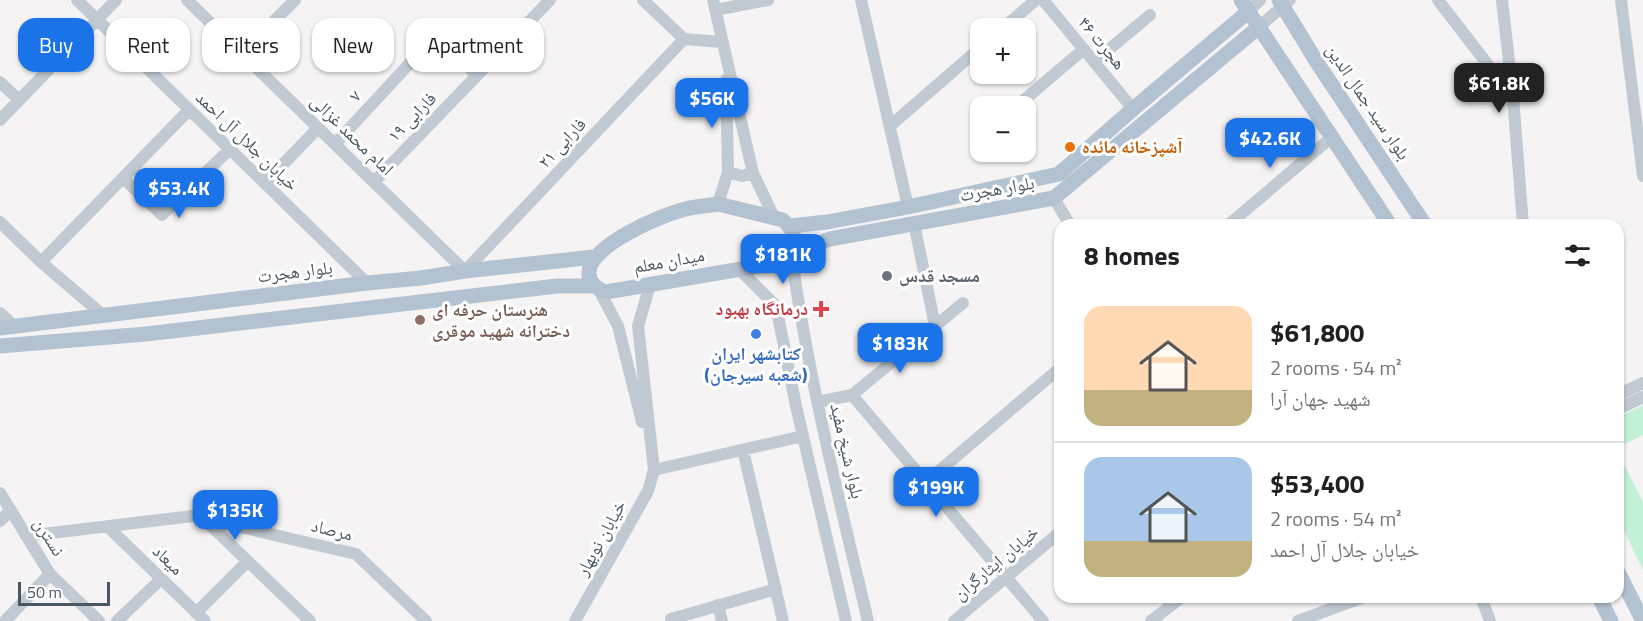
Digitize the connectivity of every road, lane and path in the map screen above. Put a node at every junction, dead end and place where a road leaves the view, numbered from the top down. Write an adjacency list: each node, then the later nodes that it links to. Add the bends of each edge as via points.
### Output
1 (77, 0): 21 (street, خیابان جلال آل احمد)
2 (116, 0): 21 (street)
3 (187, 0): 18 (street, امام محمد غزالی)
4 (295, 0): 19 (street)
5 (550, 0): 30 (street, فارابی ۱۹)
6 (643, 0): 23 (street)
7 (768, 0): 16 (street)
8 (861, 0): 38 (street)
9 (1036, 0): 20 (street)
10 (1043, 0): 25 (street, هجرت ۴۶)
11 (1438, 0): 33 (street)
12 (1502, 0): 33 (street)
13 (1621, 0): 45 (street)
14 (1284, 2): 22 (street); 56 (main road, بلوار سید جمال الدین, via 1318,64)
15 (1250, 4): 22 (main road); 35 (main road, بلوار هجرت)
16 (714, 5): 24 (street)
17 (1150, 15): 28 (street)
18 (206, 18)
19 (277, 18)
20 (1015, 18)
21 (97, 20): 34 (street); 36 (street, خیابان جلال آل احمد)
22 (1260, 26): 40 (main road); 49 (main road, بلوار هجرت)
23 (684, 39): 24 (street); 65 (street, فارابی ۲۱)
24 (722, 42): 26 (street)
25 (1084, 49): 28 (street, هجرت ۴۶); 32 (street)
26 (726, 57): 43 (street); 44 (street)
27 (970, 57): 38 (street)
28 (1094, 62): 35 (street, هجرت ۴۶)
29 (261, 72): 39 (street, امام محمد غزالی)
30 (477, 75): 41 (street, ۷, via 435,36); 47 (street, فارابی ۱۹)
31 (0, 82): 34 (street)
32 (1029, 96)
33 (1513, 97): 57 (street)
34 (20, 100): 37 (street)
35 (1133, 109): 51 (main road, بلوار هجرت, via 1059,174)
36 (189, 110): 42 (street, خیابان جلال آل احمد); 46 (street)
37 (0, 120)
38 (890, 126): 51 (street)
39 (318, 128): 41 (street, امام محمد غزالی); 48 (street)
40 (1332, 136): 54 (street); 55 (main road)
41 (335, 144): 47 (street, امام محمد غزالی)
42 (230, 149): 46 (street, via 162,215); 48 (street, خیابان جلال آل احمد)
43 (728, 172): 44 (street); 50 (street)
44 (753, 174): 52 (street)
45 (1643, 176)
46 (123, 178): 63 (street)
47 (374, 182): 65 (street, امام محمد غزالی)
48 (264, 183): 66 (street, خیابان جلال آل احمد)
49 (1054, 198): 53 (street); 59 (main road, بلوار هجرت)
50 (718, 204): 52 (main road, میدان معلم); 62 (main road, میدان معلم, via 654,219)
51 (908, 207): 60 (main road, بلوار هجرت)
52 (774, 217): 60 (main road, میدان معلم)
53 (1066, 219)
54 (1235, 219)
55 (1386, 219)
56 (1421, 219)
57 (1523, 219)
58 (0, 222): 63 (street)
59 (914, 223): 61 (main road, بلوار هجرت); 76 (street)
60 (790, 226): 61 (main road, via 794,234)
61 (791, 252): 64 (main road, میدان معلم, via 776,263); 69 (street, بلوار شیخ مفید)
62 (594, 257): 65 (main road, بلوار هجرت); 68 (main road, via 588,271)
63 (41, 262): 73 (street)
64 (739, 269): 67 (main road, میدان معلم); 71 (street)
65 (465, 271): 66 (main road, بلوار هجرت)
66 (367, 283): 73 (main road, بلوار هجرت)
67 (650, 285): 68 (main road, میدان معلم, via 606,292); 75 (street)
68 (597, 288): 74 (street); 78 (main road, via 557,286 146,334)
69 (798, 302): 71 (street, via 786,300); 84 (street, بلوار شیخ مفید)
70 (963, 303): 76 (street)
71 (776, 306): 86 (street)
72 (0, 313): 77 (street)
73 (104, 316): 77 (main road, بلوار هجرت)
74 (618, 326): 75 (street); 88 (street)
75 (638, 326): 88 (street)
76 (935, 326): 82 (street)
77 (7, 328)
78 (0, 346)
79 (1054, 373): 89 (street)
80 (1643, 383): 81 (street)
81 (1624, 392)
82 (852, 395): 84 (street); 89 (street)
83 (1643, 397): 85 (street)
84 (817, 402): 119 (street, بلوار شیخ مفید)
85 (1624, 406)
86 (803, 436): 87 (street); 118 (street)
87 (743, 450): 88 (street); 102 (street)
88 (654, 470): 114 (street, خیابان نوبهار, via 648,491)
89 (926, 482): 99 (street)
90 (0, 493): 91 (street, نسترن)
91 (11, 510): 93 (street); 95 (street, نسترن)
92 (204, 518): 94 (street, مرصاد); 97 (street); 113 (street, مرصاد, via 356,554)
93 (0, 521)
94 (107, 526): 95 (street, مرصاد); 100 (street, میعاد)
95 (26, 536): 98 (street, نسترن)
96 (1054, 537): 99 (street, خیابان ایثارگران)
97 (248, 561): 108 (street); 112 (street)
98 (50, 574): 109 (street); 110 (street, نسترن)
99 (1006, 577): 120 (street, خیابان ایثارگران); 121 (street)
100 (161, 579): 108 (street, میعاد); 111 (street)
101 (1624, 584): 126 (main road)
102 (776, 589): 107 (street); 117 (street)
103 (1174, 603): 122 (street)
104 (1348, 603): 123 (street)
105 (1483, 603): 124 (street)
106 (1602, 603): 125 (main road)
107 (718, 605): 115 (street); 116 (street)
108 (201, 617)
109 (5, 621)
110 (99, 621)
111 (117, 621)
112 (310, 621)
113 (426, 621)
114 (575, 621)
115 (671, 621)
116 (722, 621)
117 (783, 621)
118 (846, 621)
119 (868, 621)
120 (954, 621)
121 (1043, 621)
122 (1151, 621)
123 (1299, 621)
124 (1490, 621)
125 (1611, 621)
126 (1643, 621)

